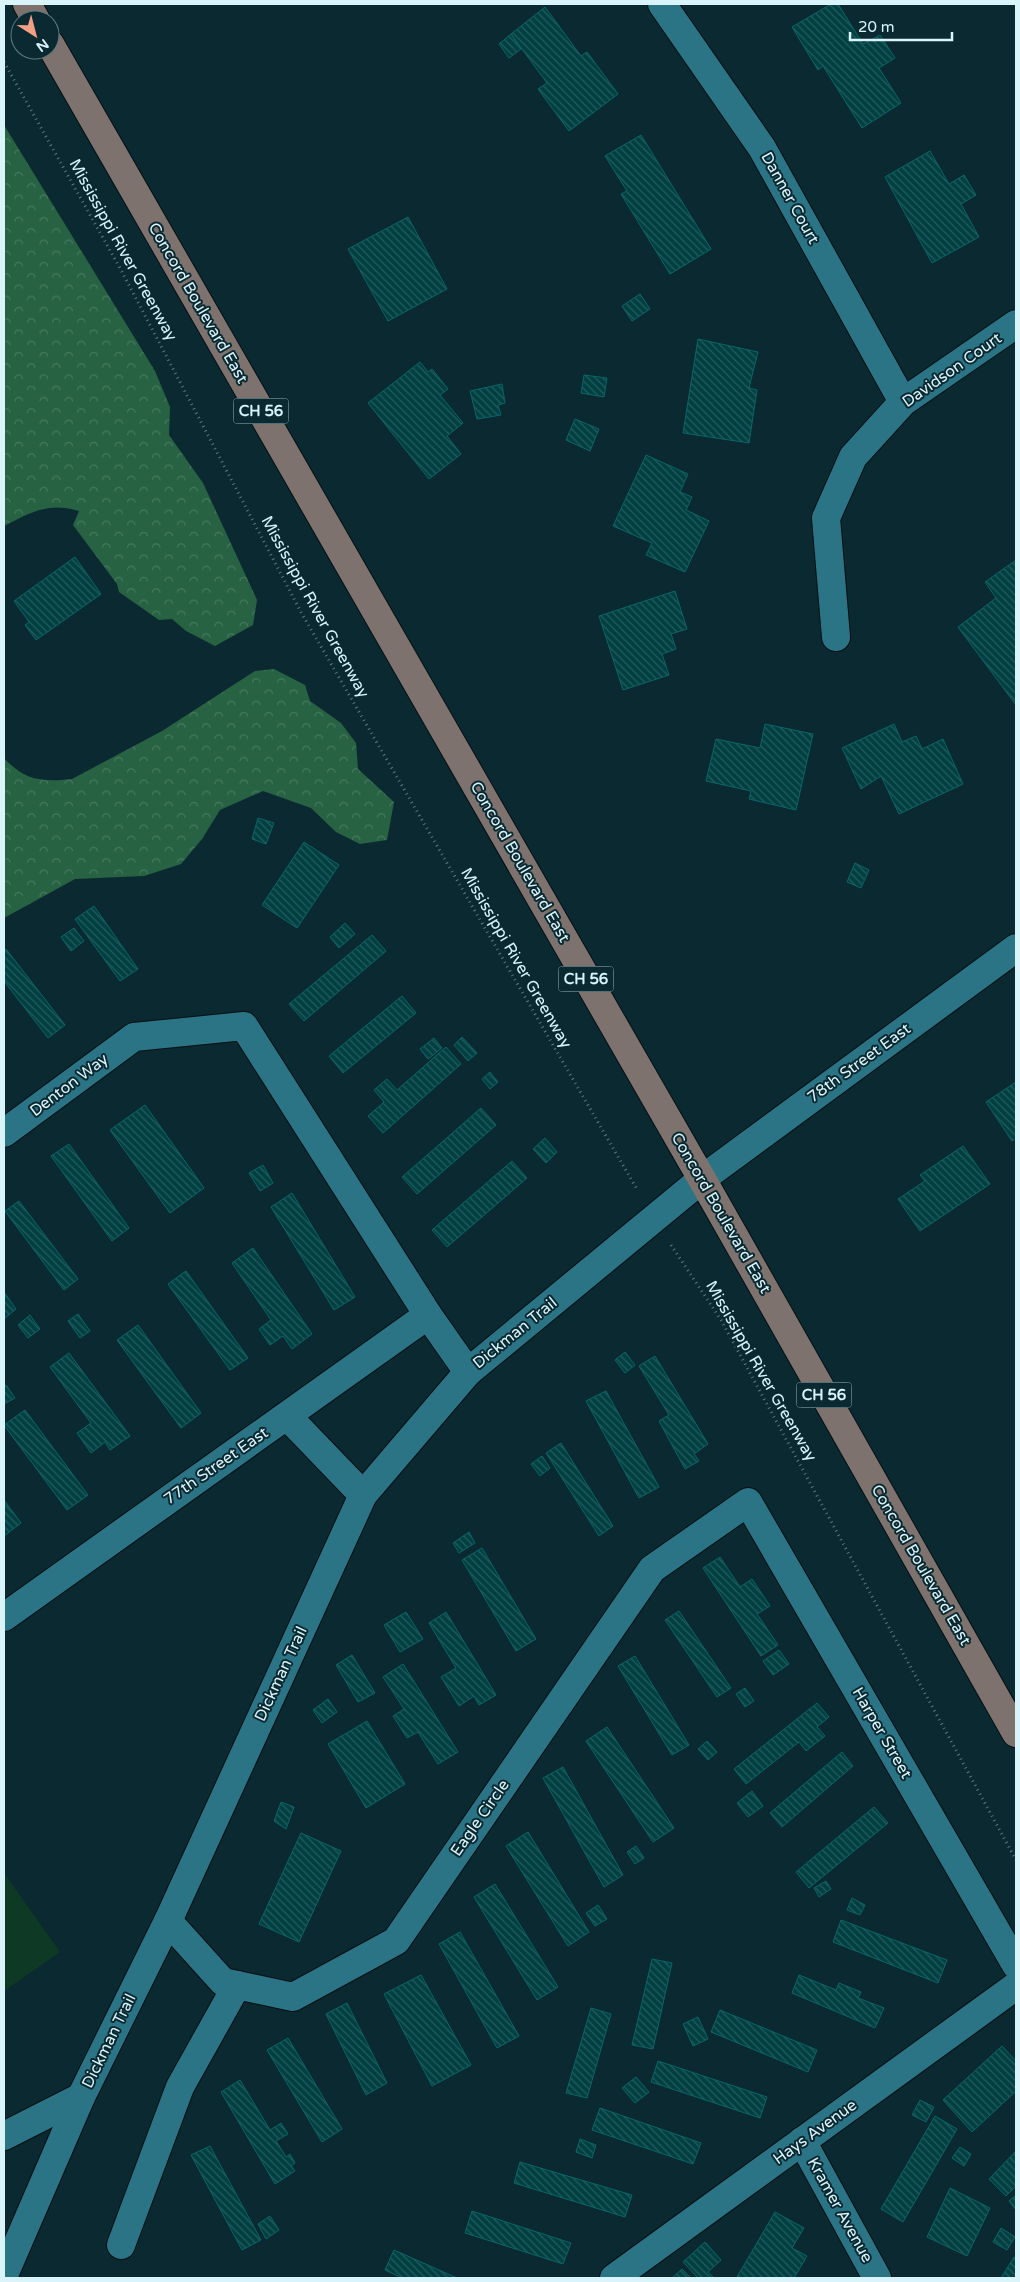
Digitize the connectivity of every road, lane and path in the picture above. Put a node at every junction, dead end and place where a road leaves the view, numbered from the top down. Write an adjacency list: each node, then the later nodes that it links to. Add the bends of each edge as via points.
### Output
1 (662, 4): 5 (street, Danner Court, via 762,148)
2 (59, 60): 9 (main road, Concord Boulevard East / CH 56)
3 (4, 62): 10 (path, Mississippi River Greenway, via 122,270 302,614)
4 (1016, 324): 5 (street, Davidson Court)
5 (903, 402): 6 (street, Davidson Court, via 853,457 826,518)
6 (836, 637)
7 (1016, 948): 9 (street, 78th Street East)
8 (4, 1133): 11 (street, Denton Way, via 134,1037 244,1026)
9 (702, 1179): 10 (street, Dickman Trail); 17 (main road, Concord Boulevard East / CH 56)
10 (654, 1219): 12 (street, Dickman Trail); 18 (path, Mississippi River Greenway, via 721,1320)
11 (428, 1315): 12 (street); 13 (street, 77th Street East)
12 (468, 1372): 14 (street, Dickman Trail)
13 (287, 1416): 14 (street); 16 (street, 77th Street East)
14 (363, 1495): 19 (street, Dickman Trail)
15 (748, 1502): 20 (street, Harper Street); 21 (street, Eagle Circle, via 652,1569 396,1941 293,1997)
16 (4, 1617)
17 (1016, 1733)
18 (1016, 1860)
19 (168, 1921): 21 (street, Eagle Circle, via 223,1982); 23 (street, Dickman Trail)
20 (1016, 1965)
21 (237, 1985): 26 (street, via 180,2086)
22 (1016, 1986): 25 (street, Hays Avenue)
23 (81, 2097): 24 (street); 27 (street, Dickman Trail)
24 (4, 2136)
25 (802, 2142): 28 (street, Hays Avenue); 29 (street, Kramer Avenue)
26 (121, 2245)
27 (4, 2275)
28 (614, 2278)
29 (877, 2278)

